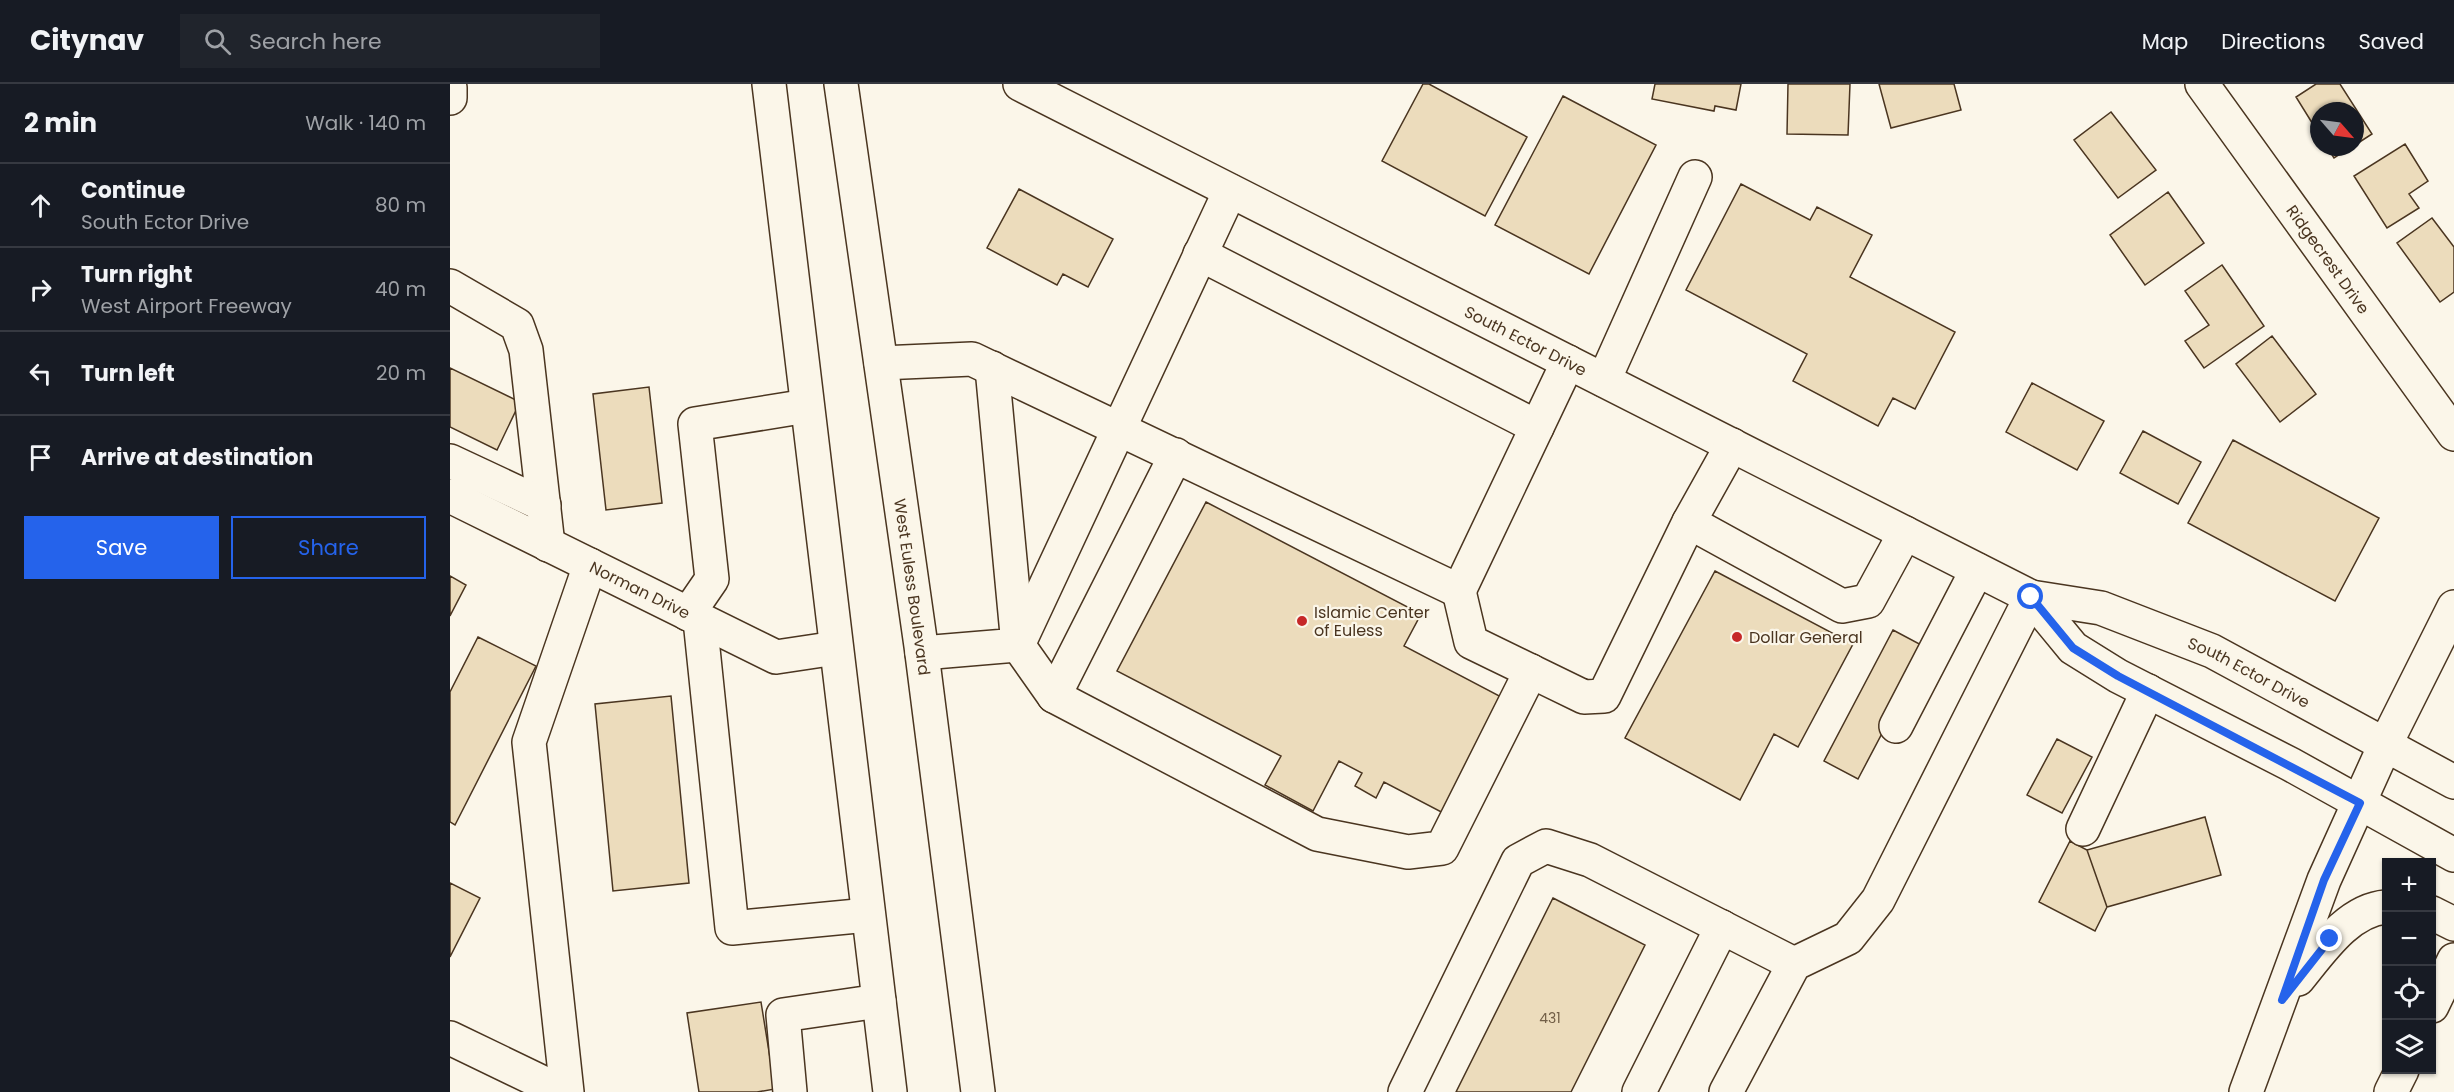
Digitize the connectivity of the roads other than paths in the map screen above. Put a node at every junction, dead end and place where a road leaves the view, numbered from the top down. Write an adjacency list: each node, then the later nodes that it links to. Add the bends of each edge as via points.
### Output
1 (769, 84): 15 (main road)
2 (841, 84): 12 (main road, West Euless Boulevard)
3 (1020, 84): 8 (main road, South Ector Drive)
4 (2202, 84): 18 (main road, Ridgecrest Drive)
5 (450, 88): 6 (main road)
6 (450, 98)
7 (1695, 177): 14 (main road)
8 (1230, 191): 9 (main road); 11 (main road, South Ector Drive)
9 (1200, 254): 16 (main road); 17 (main road)
10 (450, 286): 23 (main road, via 517,325 526,350)
11 (1568, 362): 14 (main road, South Ector Drive); 17 (main road)
12 (881, 363): 13 (main road, via 972,359); 35 (main road, West Euless Boulevard)
13 (992, 368): 16 (main road); 33 (main road)
14 (1604, 381): 19 (main road, South Ector Drive)
15 (807, 406): 32 (main road, via 696,424 712,579); 34 (main road)
16 (1118, 427): 20 (main road); 33 (main road)
17 (1537, 427): 29 (main road)
18 (2454, 434)
19 (1732, 445): 24 (main road); 25 (main road, South Ector Drive)
20 (1176, 455): 29 (main road); 38 (main road)
21 (450, 460): 23 (main road)
22 (450, 496): 26 (main road, Norman Drive)
23 (544, 504): 26 (main road)
24 (1689, 522): 25 (main road, via 1842,606 1868,602); 36 (main road, via 1604,696 1584,697)
25 (1905, 533): 28 (main road, South Ector Drive)
26 (548, 545): 27 (main road, Norman Drive)
27 (590, 565): 32 (main road, Norman Drive); 59 (main road, via 529,742)
28 (1977, 570): 30 (main road, South Ector Drive); 39 (main road)
29 (1459, 591): 36 (main road, via 1471,642)
30 (2031, 597): 37 (main road, South Ector Drive, via 2073,648); 40 (main road, South Ector Drive, via 2101,608 2212,651); 51 (main road, via 1878,900 1848,938)
31 (2454, 607): 40 (main road)
32 (694, 617): 34 (main road, Norman Drive, via 776,657); 46 (main road, via 732,928)
33 (1018, 645): 35 (main road); 38 (main road)
34 (836, 648): 46 (main road)
35 (922, 653): 62 (main road, West Euless Boulevard)
36 (1531, 671): 38 (main road, via 1442,848 1408,852 1317,834)
37 (2148, 691): 42 (main road, South Ector Drive); 43 (main road)
38 (1054, 696)
39 (1896, 726)
40 (2385, 745): 41 (main road, South Ector Drive); 42 (main road)
41 (2454, 782)
42 (2360, 803): 44 (main road, South Ector Drive); 54 (main road, via 2324,880)
43 (2083, 829)
44 (2454, 855)
45 (2382, 907): 54 (main road, via 2369,908 2330,939)
46 (868, 915): 53 (main road)
47 (2436, 915): 48 (main road)
48 (2454, 924)
49 (1722, 927): 51 (main road); 63 (main road, via 1590,860 1546,846 1518,861); 64 (main road)
50 (2454, 960): 52 (main road)
51 (1794, 964): 57 (main road)
52 (2436, 998)
53 (879, 1000): 60 (main road, via 783,1015); 61 (main road)
54 (2282, 1000): 65 (main road)
55 (450, 1038): 58 (main road)
56 (2400, 1074): 66 (main road)
57 (1733, 1090)
58 (562, 1092)
59 (567, 1092)
60 (790, 1092)
61 (890, 1092)
62 (978, 1092)
63 (1405, 1092)
64 (1639, 1092)
65 (2246, 1092)
66 (2391, 1092)

